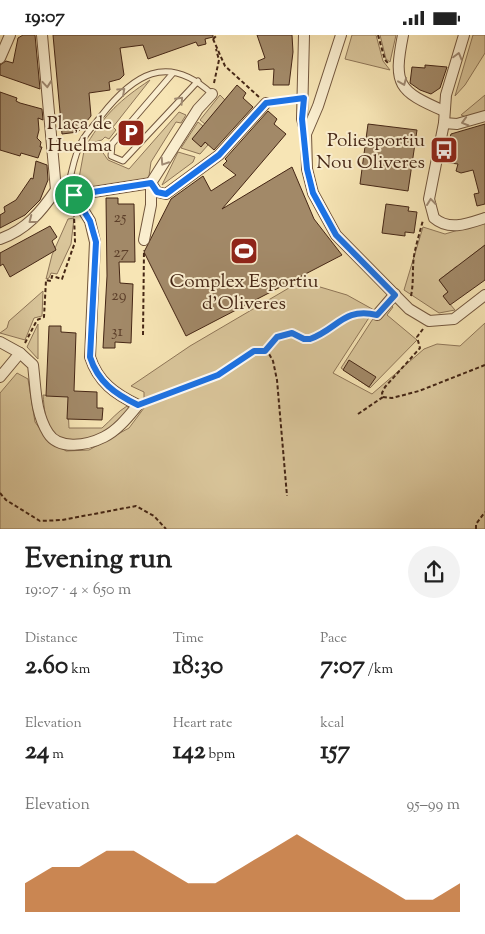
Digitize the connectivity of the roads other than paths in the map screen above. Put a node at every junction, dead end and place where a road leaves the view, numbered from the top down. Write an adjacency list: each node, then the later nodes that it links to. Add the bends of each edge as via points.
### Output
1 (10, 35): 7 (street)
2 (42, 35): 17 (street, one-way to 17)
3 (304, 35): 15 (street, via 302,119)
4 (341, 35): 15 (street)
5 (403, 35): 12 (street, one-way to 12, via 397,65 401,82 408,93)
6 (464, 35): 12 (street, one-way to 6)
7 (0, 59)
8 (172, 73): 9 (lane, via 189,75); 9 (lane, one-way to 9, via 112,144 111,156 123,161); 17 (lane, one-way to 8, via 81,142 118,94 147,74)
9 (198, 81): 10 (lane)
10 (212, 93): 16 (street, one-way to 16, via 198,109)
11 (266, 103): 16 (street, via 219,155 166,194 157,192)
12 (444, 111): 14 (street)
13 (485, 116): 14 (street, one-way to 14, via 457,124)
14 (444, 123): 18 (street, one-way to 14, via 452,226 434,218 428,199)
15 (306, 134): 21 (street, via 307,169 313,193 336,235)
16 (151, 183): 17 (street); 20 (street, via 152,205)
17 (65, 193): 19 (street, one-way to 19, via 38,217); 25 (street, via 90,221 96,242 90,357 105,384 138,405 125,422 104,437 77,445 62,444 49,435 36,404 33,365)
18 (485, 218)
19 (0, 239)
20 (144, 240)
21 (395, 295): 22 (street, via 409,309 429,321 454,319); 23 (street)
22 (485, 295)
23 (377, 315)
24 (0, 342): 25 (street)
25 (20, 353): 26 (street)
26 (0, 377)

